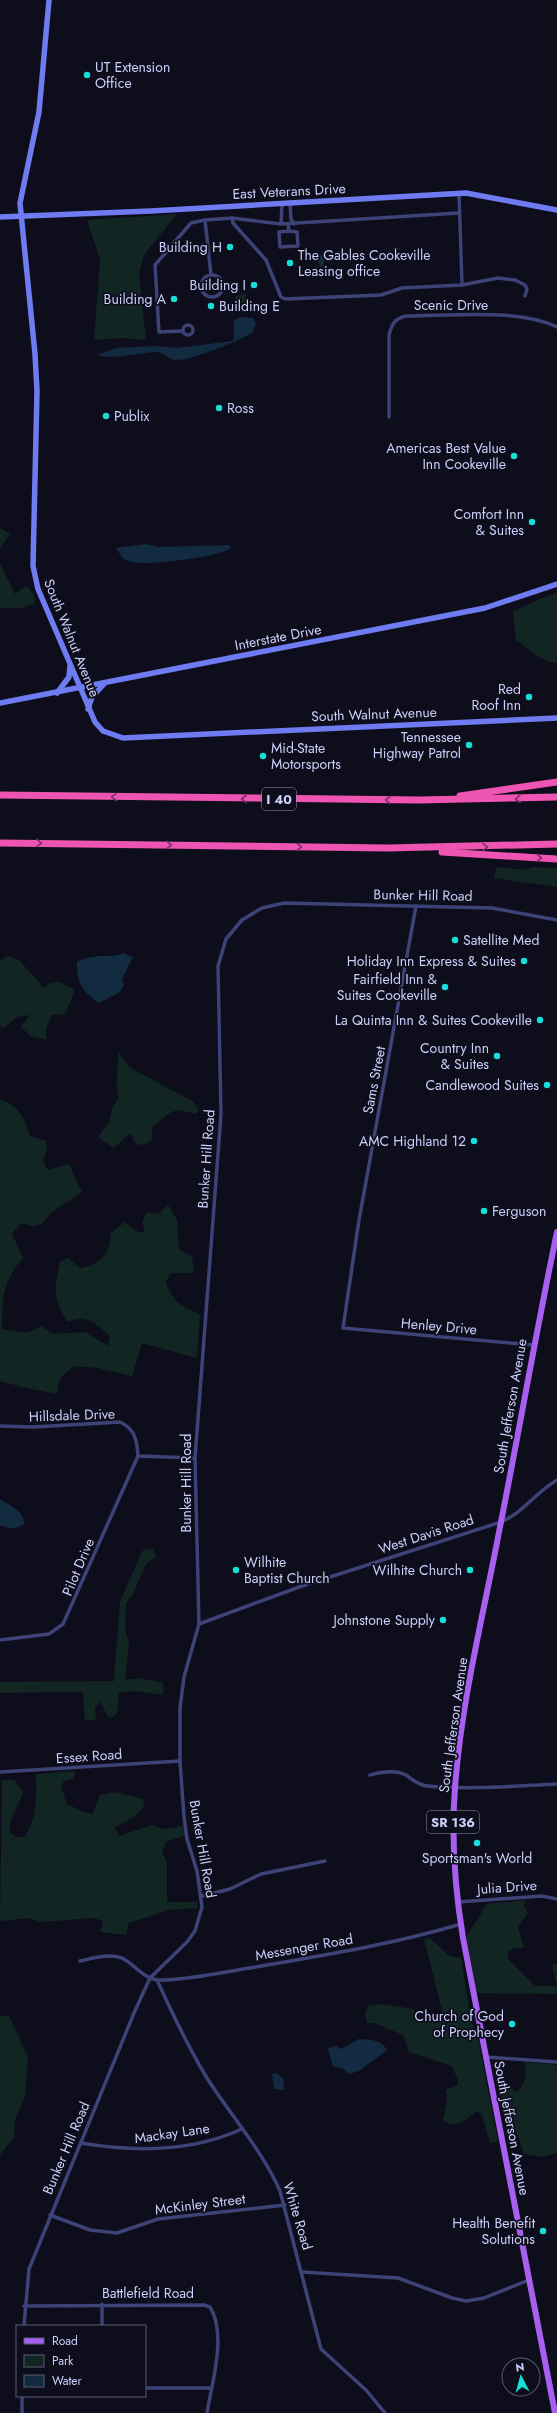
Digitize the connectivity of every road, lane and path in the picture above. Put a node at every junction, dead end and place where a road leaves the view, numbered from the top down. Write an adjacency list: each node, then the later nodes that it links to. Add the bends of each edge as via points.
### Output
1 (49, 0): 8 (street, South Walnut Avenue, via 40,100 22,187)
2 (459, 193): 3 (street, East Veterans Drive); 5 (street, East Veterans Drive, via 486,195); 6 (street)
3 (290, 203): 4 (street, East Veterans Drive); 13 (street)
4 (282, 204): 8 (street, East Veterans Drive); 11 (street)
5 (557, 210)
6 (459, 213): 13 (street); 16 (street)
7 (0, 217): 8 (street, East Veterans Drive)
8 (21, 218): 22 (street, South Walnut Avenue, via 37,391 33,566 38,589)
9 (232, 218): 10 (street); 11 (street); 16 (street, via 233,223 266,260 281,297 285,299 381,295 402,288)
10 (205, 220): 15 (street); 19 (street, via 191,223 155,265 159,332)
11 (282, 224): 12 (street)
12 (288, 224): 13 (street); 14 (street)
13 (294, 224)
14 (289, 231): 14 (street, via 279,232 280,247 298,246 297,232)
15 (211, 275): 15 (street, via 205,278 201,285 205,295 212,297 221,293 223,286 221,279)
16 (462, 285): 17 (street, via 498,278 515,280 525,285)
17 (525, 296)
18 (557, 327): 20 (street, Scenic Drive, via 531,319 500,316 398,318 393,323 389,335)
19 (183, 331)
20 (389, 417)
21 (557, 584): 23 (street, Interstate Drive, via 483,608)
22 (69, 662): 24 (street, South Walnut Avenue); 25 (street, via 69,677)
23 (106, 683): 24 (street, Interstate Drive); 27 (street, via 92,697)
24 (80, 687): 25 (street, Interstate Drive); 27 (street, South Walnut Avenue)
25 (57, 693): 26 (street, Interstate Drive)
26 (0, 703)
27 (88, 709): 28 (street, South Walnut Avenue, via 103,731 123,738)
28 (557, 718)
29 (557, 782): 32 (highway, via 482,794)
30 (0, 795): 32 (highway, I 40, one-way to 30)
31 (557, 797): 32 (highway, I 40, one-way to 32)
32 (419, 800)
33 (0, 843): 35 (highway, one-way to 35)
34 (557, 844): 35 (highway, one-way to 34)
35 (388, 848): 36 (highway, one-way to 36)
36 (557, 859)
37 (416, 906): 38 (street, Bunker Hill Road, via 492,908); 40 (street, Sams Street, via 359,1220); 44 (street, Bunker Hill Road, via 272,905 249,914 226,939 218,966 221,1114)
38 (557, 920)
39 (557, 1232): 41 (main road, South Jefferson Avenue / SR 136)
40 (343, 1328): 41 (street, Henley Drive)
41 (533, 1345): 46 (main road, South Jefferson Avenue / SR 136)
42 (0, 1426): 43 (street, Hillsdale Drive, via 33,1428 120,1422 134,1433)
43 (138, 1456): 44 (street); 48 (street, Pilot Drive, via 63,1624 49,1634)
44 (195, 1458): 47 (street, Bunker Hill Road)
45 (557, 1480): 46 (street, West Davis Road, via 545,1487 520,1511)
46 (501, 1522): 47 (street, West Davis Road, via 302,1586); 53 (main road, South Jefferson Avenue / SR 136, via 467,1698)
47 (199, 1624): 49 (street, Bunker Hill Road, via 181,1691)
48 (0, 1640)
49 (180, 1761): 50 (street, Essex Road); 55 (street, Bunker Hill Road, via 187,1840)
50 (0, 1772)
51 (370, 1775): 53 (street, via 393,1772 405,1774 412,1781 426,1786)
52 (557, 1784): 53 (street)
53 (455, 1787): 57 (main road, South Jefferson Avenue / SR 136, via 454,1861)
54 (325, 1861): 55 (street, via 261,1874 230,1889)
55 (202, 1896): 60 (street, Bunker Hill Road, via 200,1917 195,1931)
56 (557, 1899): 57 (street, Julia Drive, via 542,1896)
57 (457, 1902): 58 (main road, South Jefferson Avenue / SR 136)
58 (461, 1924): 61 (street, Messenger Road, via 429,1934 324,1955 222,1973); 62 (main road, South Jefferson Avenue / SR 136)
59 (80, 1961): 60 (street, Messenger Road, via 103,1957 121,1958)
60 (150, 1978): 61 (street, Messenger Road); 65 (street, Bunker Hill Road)
61 (157, 1980): 64 (street, White Road, via 191,2050)
62 (486, 2057): 63 (street); 69 (main road, South Jefferson Avenue / SR 136)
63 (557, 2062)
64 (242, 2130): 65 (street, Mackay Lane, via 201,2142 156,2149 130,2150); 66 (street, White Road, via 274,2177)
65 (81, 2143): 67 (street, Bunker Hill Road)
66 (285, 2205): 67 (street, McKinley Street, via 158,2219 117,2233 90,2230); 68 (street, White Road)
67 (50, 2215): 71 (street, Bunker Hill Road, via 29,2269)
68 (302, 2272): 69 (street, via 398,2278 452,2298 466,2300 484,2298); 79 (street, White Road, via 321,2349 366,2390)
69 (529, 2280): 80 (main road, South Jefferson Avenue / SR 136)
70 (102, 2304): 71 (street, Battlefield Road); 73 (street); 75 (street, Battlefield Road, via 210,2307 218,2329)
71 (24, 2306): 72 (street, Bunker Hill Road)
72 (24, 2325)
73 (102, 2325)
74 (146, 2388): 75 (street)
75 (211, 2388): 78 (street, Battlefield Road)
76 (22, 2397): 77 (street)
77 (22, 2413)
78 (207, 2413)
79 (385, 2413)
80 (554, 2413)

